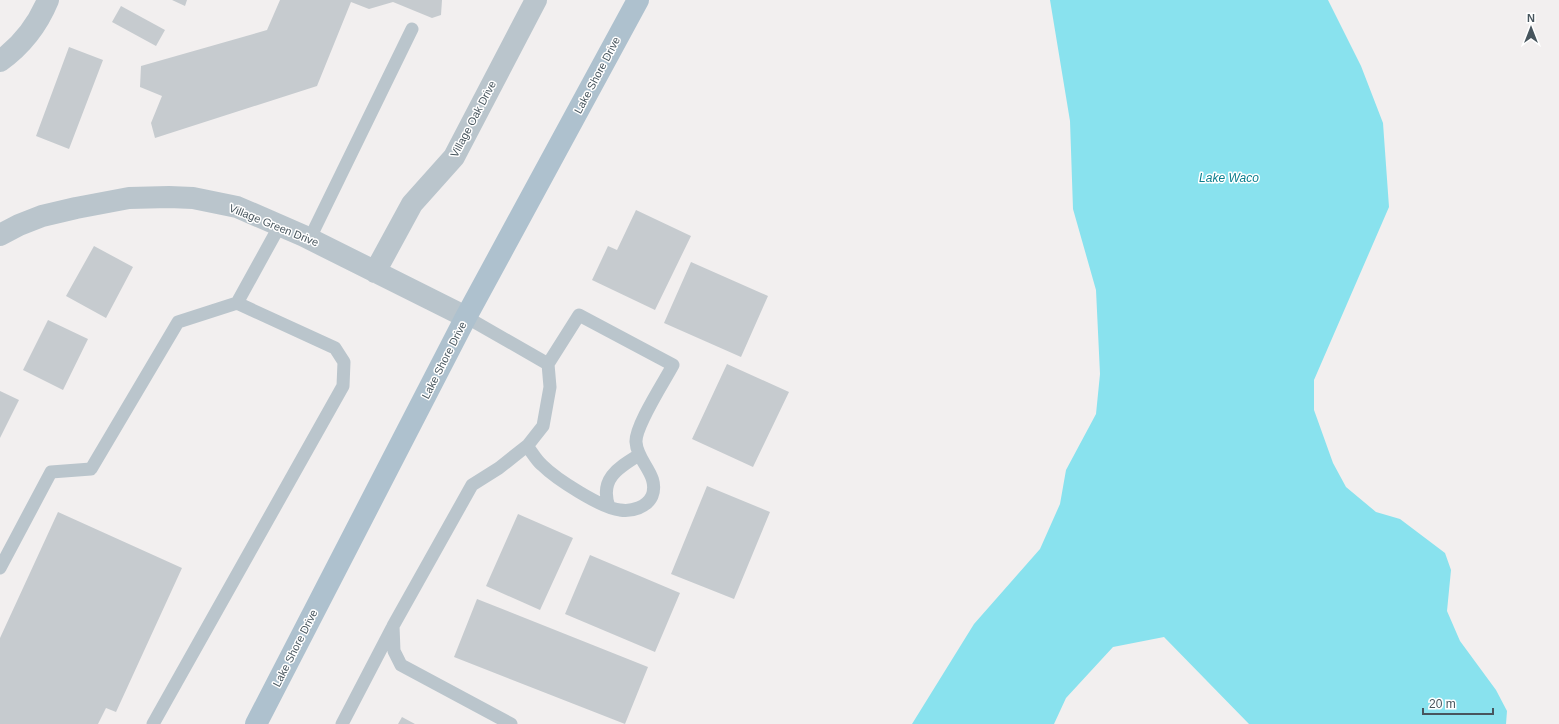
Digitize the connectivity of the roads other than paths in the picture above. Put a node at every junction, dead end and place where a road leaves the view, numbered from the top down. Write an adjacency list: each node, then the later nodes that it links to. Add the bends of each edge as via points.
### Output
1 (48, 0): 5 (street, via 26,38)
2 (536, 0): 9 (street, Village Oak Drive, via 454,157 412,204)
3 (638, 0): 11 (main road, Lake Shore Drive)
4 (412, 29): 8 (lane)
5 (0, 61)
6 (280, 225): 7 (street, Village Green Drive, via 237,207 193,198 130,198 42,216); 8 (street, Village Green Drive); 10 (lane)
7 (0, 235)
8 (310, 238): 9 (street, Village Green Drive)
9 (375, 272): 11 (street, Village Green Drive)
10 (237, 303): 16 (lane, via 178,322 91,469 50,472); 18 (lane, via 335,348 344,362 343,386)
11 (466, 317): 12 (lane); 19 (main road, Lake Shore Drive)
12 (548, 364): 13 (lane, via 550,387 543,426); 14 (lane, via 579,315 673,366 642,420 636,441)
13 (527, 446): 15 (lane, via 540,464 556,478); 17 (lane, via 500,468 472,485)
14 (639, 455): 15 (lane, via 620,467 607,484 606,500); 15 (lane, via 652,475 652,496 645,505 636,509 621,510)
15 (609, 507)
16 (0, 568)
17 (393, 626): 20 (lane); 21 (lane, via 394,651 401,665)
18 (153, 724)
19 (256, 724)
20 (342, 724)
21 (511, 724)

